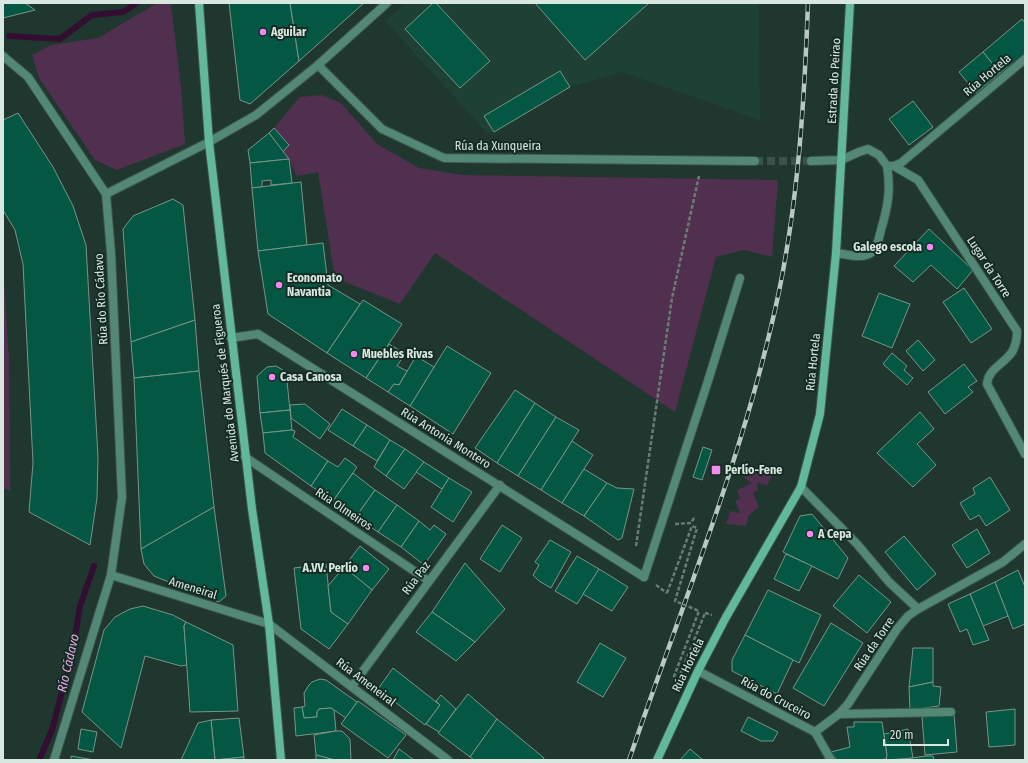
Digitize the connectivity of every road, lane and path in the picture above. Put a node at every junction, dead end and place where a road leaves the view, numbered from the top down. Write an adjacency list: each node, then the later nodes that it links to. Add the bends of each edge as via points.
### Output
1 (199, 3): 7 (street, Avenida do Marqués de Figueroa)
2 (387, 3): 6 (street)
3 (850, 3): 9 (street, Estrada do Peirao)
4 (3, 56): 13 (street, Rúa do Río Cádavo, via 28,77)
5 (1025, 59): 12 (street, Rúa Hortela, via 901,163)
6 (318, 65): 7 (street, via 256,115); 8 (street, Rúa da Xunqueira, via 382,129 444,158)
7 (209, 142): 13 (street); 16 (street, Avenida do Marqués de Figueroa)
8 (702, 160): 10 (street, Rúa da Xunqueira); 24 (path, via 672,298)
9 (841, 160): 11 (street); 12 (street, via 868,150 879,155); 14 (street, Rúa Hortela)
10 (756, 161)
11 (811, 161)
12 (891, 166): 14 (street, via 888,204 878,243 872,252 862,256); 17 (street, Lugar da Torre, via 918,180 1017,331 1017,342 1012,353 990,374 987,384)
13 (106, 194): 25 (street, Rúa do Río Cádavo, via 122,497)
14 (836, 253): 20 (street, Rúa Hortela, via 820,414)
15 (740, 278): 22 (street)
16 (231, 338): 18 (street, Avenida do Marqués de Figueroa); 19 (street, Rúa Antonia Montero, via 258,334)
17 (1025, 454)
18 (245, 457): 26 (street, Rúa Olmeiros); 30 (street, Avenida do Marqués de Figueroa)
19 (500, 485): 22 (street, Rúa Antonia Montero, via 644,577); 26 (street, Rúa Paz)
20 (800, 487): 28 (street, via 857,544 889,582); 31 (street, Rúa Hortela)
21 (695, 516): 22 (path, via 691,524)
22 (661, 525)
23 (1025, 544): 28 (street, Rúa da Torre, via 1003,562)
24 (636, 546)
25 (111, 575): 30 (street, Ameneiral); 36 (street, Rúa do Río Cádavo)
26 (429, 581): 32 (street, Rúa Paz)
27 (667, 593): 29 (path, bridge, via 692,526 697,528 675,601 699,611 673,679 678,680)
28 (918, 608): 34 (street, Rúa da Torre, via 897,629)
29 (705, 613)
30 (269, 624): 32 (street, Rúa Ameneiral); 37 (street, Avenida do Marqués de Figueroa)
31 (698, 671): 35 (street, Rúa do Cruceiro); 39 (street, Rúa Hortela)
32 (352, 686): 38 (street, Rúa Ameneiral)
33 (951, 712): 34 (street)
34 (839, 714): 35 (street, Rúa da Torre)
35 (815, 732): 40 (street, Rúa do Cruceiro)
36 (54, 760)
37 (281, 760)
38 (448, 760)
39 (657, 760)
40 (831, 760)

